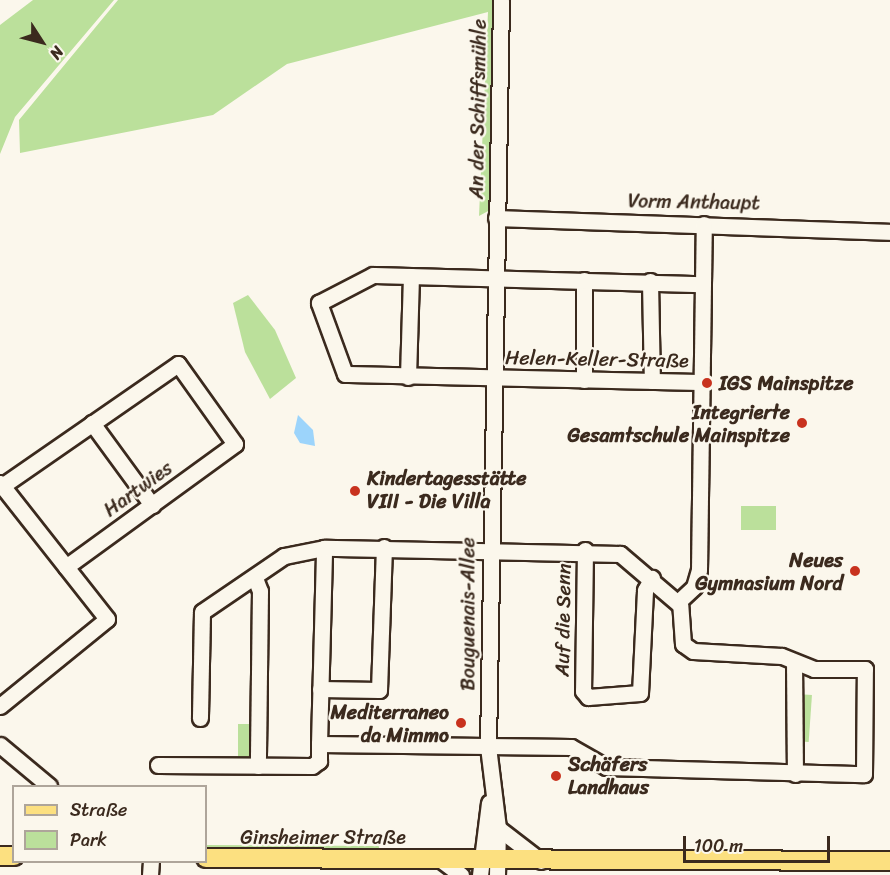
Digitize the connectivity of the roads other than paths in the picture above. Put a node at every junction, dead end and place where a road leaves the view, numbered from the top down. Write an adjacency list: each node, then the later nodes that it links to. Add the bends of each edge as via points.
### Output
1 (501, 0): 2 (street, An der Schiffsmühle)
2 (496, 218): 3 (street, Vorm Anthaupt); 6 (street, Bouguenais-Allee)
3 (704, 224): 4 (street, Vorm Anthaupt); 9 (street)
4 (890, 232)
5 (411, 276): 6 (street); 10 (street); 10 (street, Helen-Keller-Straße, via 373,275 319,303 345,374)
6 (494, 279): 7 (street); 11 (street, Bouguenais-Allee)
7 (584, 280): 8 (street); 12 (street)
8 (650, 280): 9 (street); 13 (street)
9 (703, 284): 14 (street)
10 (408, 377): 11 (street, Helen-Keller-Straße)
11 (493, 379): 12 (street, Helen-Keller-Straße); 20 (street, Bouguenais-Allee)
12 (584, 380): 13 (street, Helen-Keller-Straße)
13 (652, 381): 14 (street, Helen-Keller-Straße)
14 (702, 382): 25 (street, via 699,570 694,587)
15 (92, 423): 16 (street); 17 (street); 17 (street, Hartwies, via 178,364 235,444)
16 (1, 484): 22 (street)
17 (152, 505): 22 (street, Hartwies)
18 (384, 547): 19 (street); 20 (street); 27 (street, via 379,690)
19 (324, 548): 23 (street, via 284,556); 27 (street)
20 (489, 548): 21 (street); 32 (street, Bouguenais-Allee)
21 (585, 550): 24 (street, via 628,557); 24 (street, Auf die Senn, via 583,691 588,697 640,693 645,590)
22 (66, 567): 28 (street, via 107,618)
23 (255, 578): 29 (street, via 202,612); 34 (street, via 260,591)
24 (652, 578): 25 (street)
25 (678, 602): 26 (street, via 683,644 693,651 781,656)
26 (794, 662): 35 (street); 35 (street, via 814,669 866,669 864,774)
27 (320, 689): 30 (street)
28 (0, 706)
29 (200, 718)
30 (319, 744): 32 (street); 34 (street, via 317,765)
31 (0, 745): 36 (street)
32 (488, 746): 35 (street, via 571,747 606,767); 37 (street, Bouguenais-Allee)
33 (158, 765): 34 (street)
34 (258, 766)
35 (795, 774)
36 (48, 785)
37 (491, 794): 38 (street, Bouguenais-Allee); 43 (street, Bouguenais-Allee)
38 (498, 828): 42 (street); 43 (street, Bouguenais-Allee)
39 (207, 858): 40 (main road, Ginsheimer Straße)
40 (441, 860): 43 (main road, Ginsheimer Straße); 44 (street)
41 (890, 861): 42 (main road, Ginsheimer Straße)
42 (543, 862): 43 (main road, Ginsheimer Straße)
43 (489, 868)
44 (461, 875)

